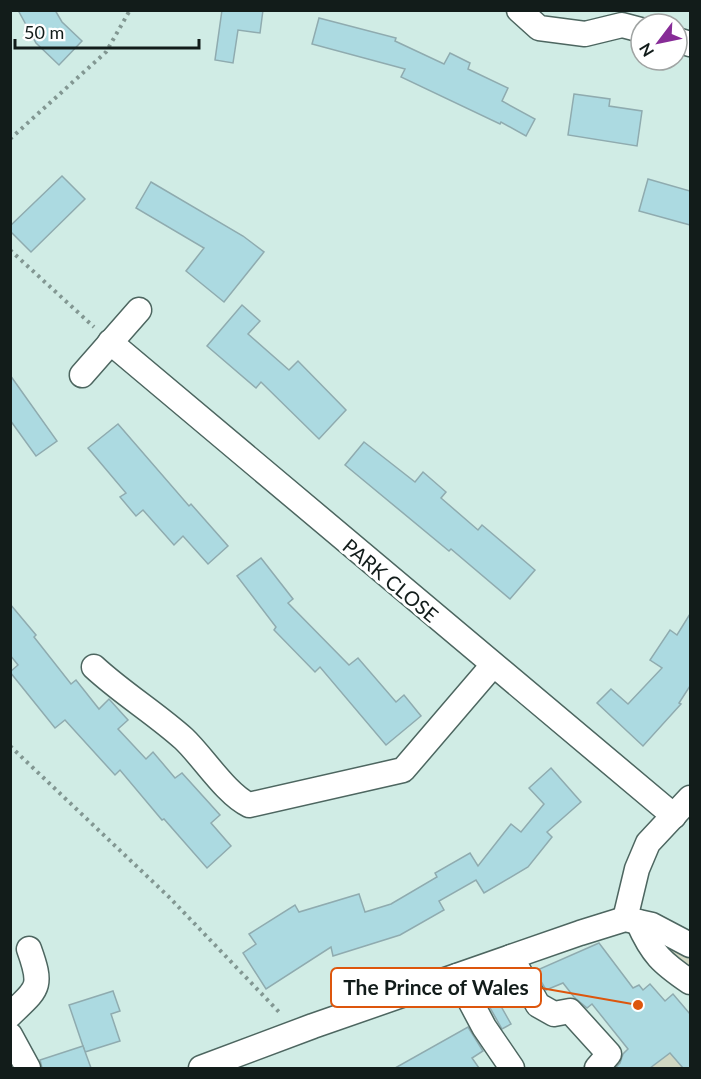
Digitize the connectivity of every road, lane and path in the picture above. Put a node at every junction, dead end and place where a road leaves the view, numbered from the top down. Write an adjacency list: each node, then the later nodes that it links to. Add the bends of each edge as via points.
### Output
1 (130, 10): 4 (path, via 106,52)
2 (519, 10): 3 (street, via 539,28 585,34)
3 (622, 22)
4 (10, 139)
5 (10, 250): 7 (path)
6 (139, 310): 7 (street)
7 (110, 342): 8 (street); 9 (street, PARK CLOSE)
8 (82, 375)
9 (493, 665): 10 (street, via 403,770 249,805 166,723); 13 (street, PARK CLOSE)
10 (94, 667)
11 (10, 746): 21 (path, via 170,898)
12 (690, 798): 13 (street)
13 (674, 816): 14 (street, via 648,843 637,869)
14 (632, 921): 15 (street, via 652,925); 17 (street); 19 (street, via 649,947)
15 (690, 945)
16 (29, 949): 20 (street, via 38,984)
17 (511, 957): 18 (street); 26 (street, via 538,1005 554,1014 570,1011 609,1054)
18 (457, 976): 21 (street); 25 (street)
19 (690, 982)
20 (10, 1016)
21 (295, 1033): 24 (street)
22 (10, 1035): 23 (street)
23 (28, 1068)
24 (201, 1068)
25 (512, 1068)
26 (597, 1068)

